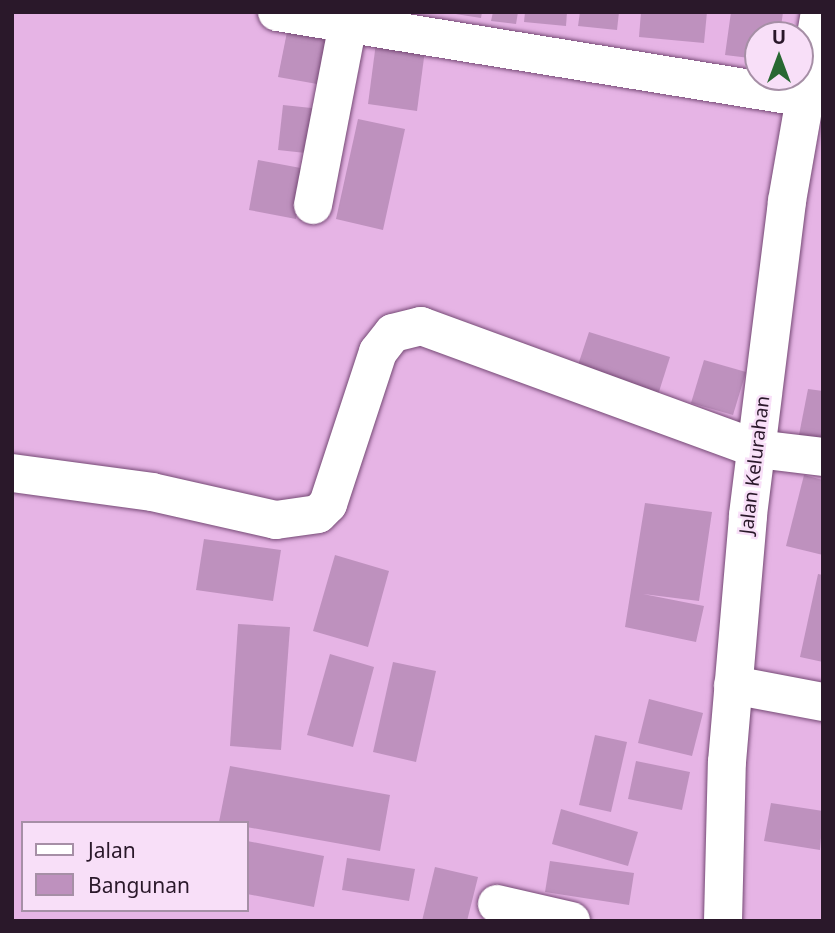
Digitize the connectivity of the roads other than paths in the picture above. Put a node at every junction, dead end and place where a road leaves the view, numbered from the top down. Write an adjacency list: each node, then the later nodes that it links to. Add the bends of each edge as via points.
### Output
1 (277, 12): 3 (street)
2 (820, 12): 4 (street, Jalan Kelurahan)
3 (347, 28): 4 (street); 5 (street)
4 (806, 98): 6 (street, Jalan Kelurahan)
5 (313, 205)
6 (757, 449): 7 (street); 8 (street, via 421,326 393,333 378,352 328,504 318,514 276,520 152,492); 9 (street, Jalan Kelurahan)
7 (823, 457)
8 (12, 474)
9 (733, 685): 10 (street); 13 (street, Jalan Kelurahan)
10 (823, 702)
11 (497, 904): 12 (street)
12 (571, 921)
13 (723, 921)

